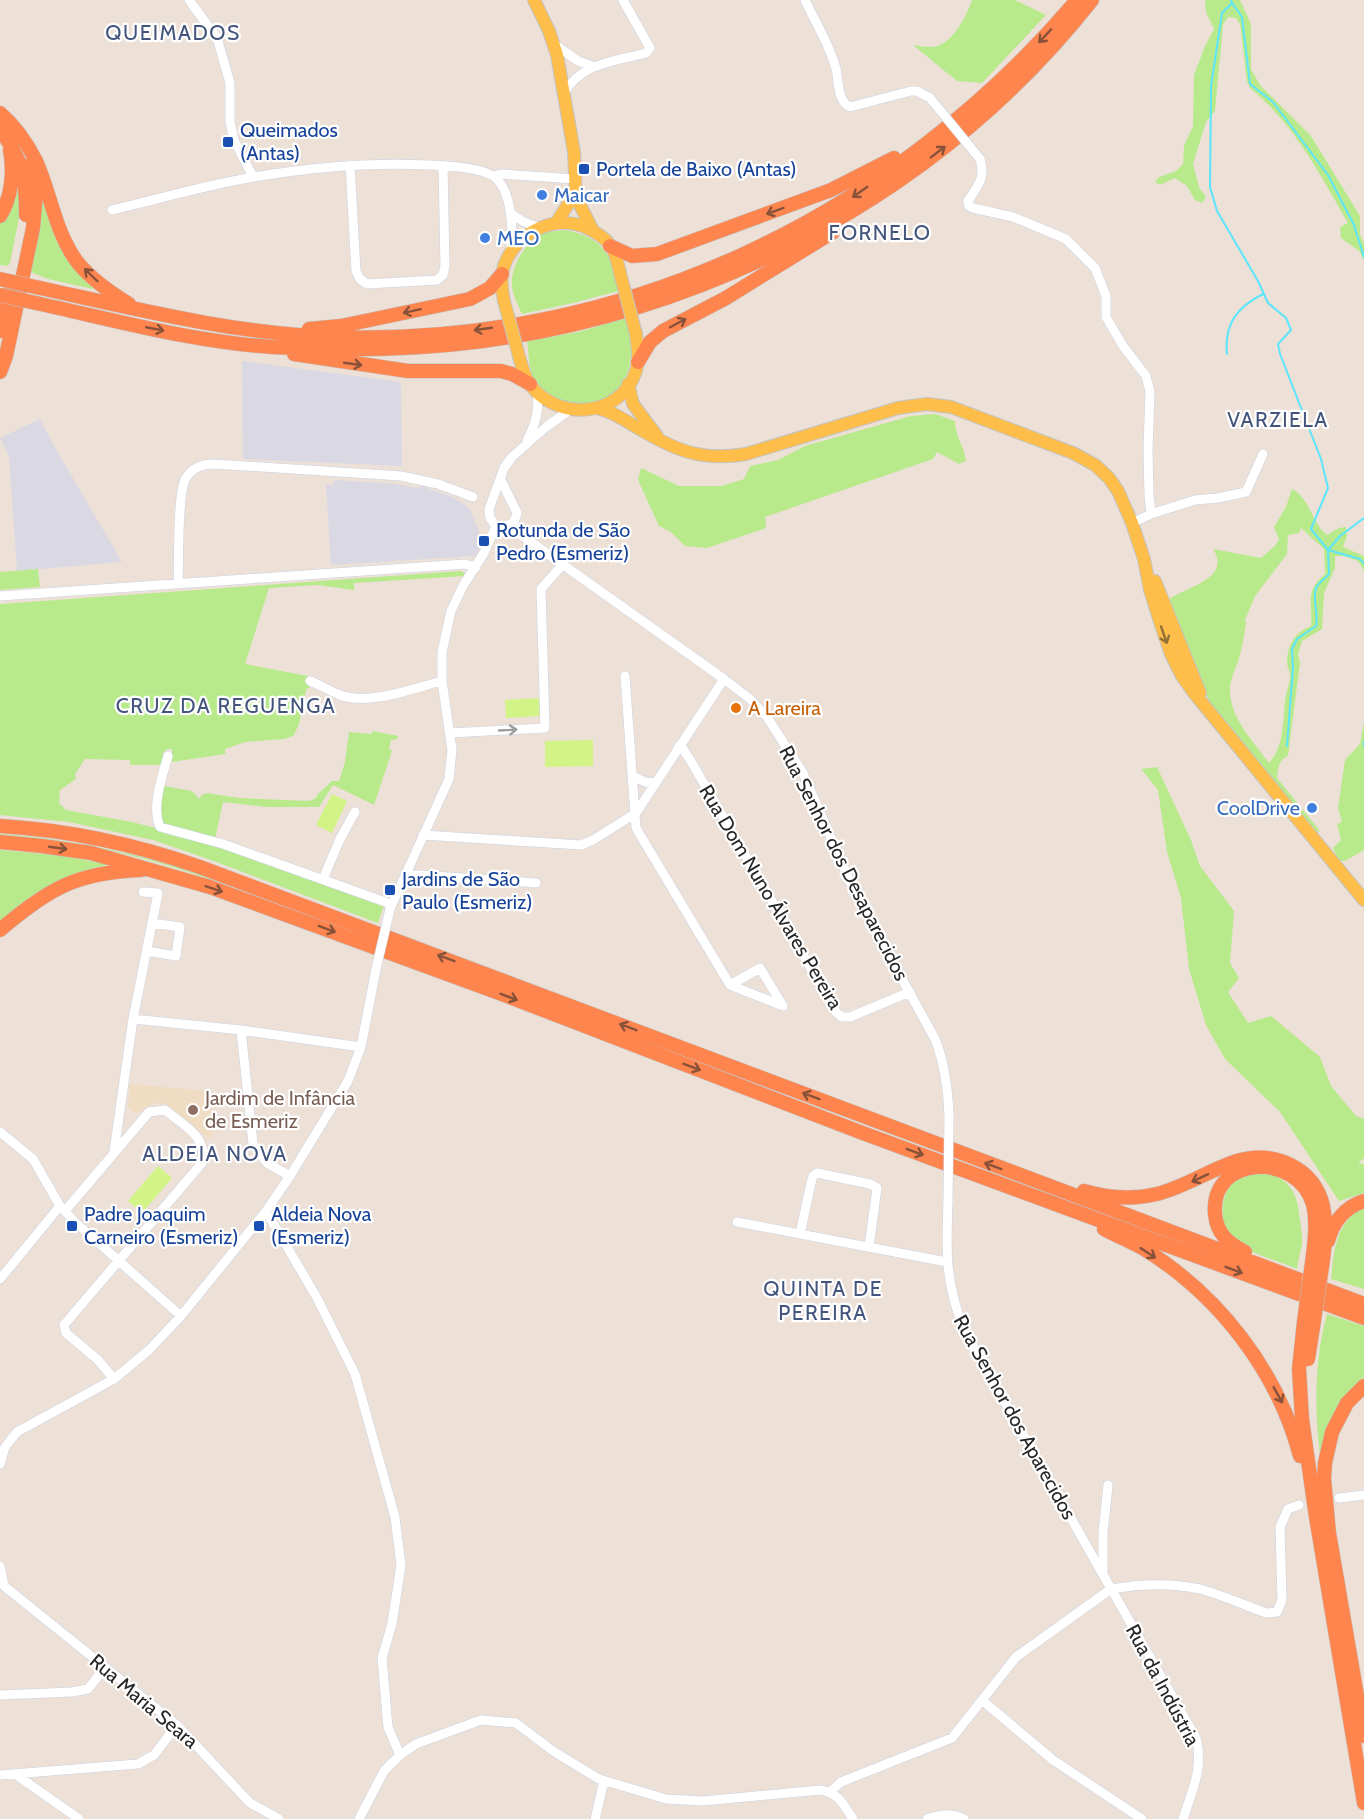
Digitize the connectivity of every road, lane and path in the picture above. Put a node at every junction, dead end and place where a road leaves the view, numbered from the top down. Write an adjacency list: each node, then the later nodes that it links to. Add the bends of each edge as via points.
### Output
1 (189, 0): 17 (street, via 217,38 230,83 234,141)
2 (534, 0): 7 (main road)
3 (623, 0): 8 (street, via 650,48 646,53)
4 (805, 0): 48 (street, bridge, via 836,67 845,104 911,91 930,98 980,159 982,178 968,201 969,206 1013,217 1066,239 1095,268 1106,296 1106,317 1146,376 1150,393)
5 (1077, 0): 12 (highway, one-way to 12, via 1011,71)
6 (1092, 0): 19 (highway, one-way to 6, via 990,109 1055,45)
7 (554, 44): 8 (street); 9 (main road)
8 (592, 66): 9 (street, via 570,82)
9 (564, 93): 18 (main road)
10 (0, 113): 13 (highway)
11 (0, 129): 13 (highway)
12 (940, 132): 26 (highway, one-way to 26, via 831,190 657,254 632,256); 33 (highway, one-way to 33, via 850,198 769,243 692,277 613,303 512,325 435,335 334,337)
13 (14, 138): 22 (highway, via 12,173 6,206); 31 (highway, one-way to 13, via 113,294 78,263 62,233 35,160); 32 (highway, via 26,185 26,224); 36 (highway, via 30,164 36,192 33,228)
14 (350, 165): 15 (street); 15 (street, via 356,271 367,284 437,280 443,275); 17 (street)
15 (443, 166): 16 (street)
16 (493, 176): 18 (street); 21 (street, via 501,185)
17 (253, 177): 20 (street)
18 (575, 183): 23 (main road, via 569,203); 25 (main road, via 579,205)
19 (891, 187): 34 (highway, via 843,217 741,268 675,295 576,323 483,341 418,347 342,349); 35 (highway, one-way to 19, via 650,342 663,331 813,245)
20 (112, 210)
21 (510, 213): 24 (street); 27 (street)
22 (0, 216)
23 (556, 223): 24 (main road); 25 (main road)
24 (540, 228): 27 (main road, via 522,239)
25 (593, 231): 26 (main road)
26 (610, 246): 35 (main road, bridge, via 636,334)
27 (510, 253): 28 (main road)
28 (502, 274): 33 (highway, one-way to 33, via 490,288 470,299 341,326); 38 (main road, bridge, via 504,301 520,360)
29 (0, 279): 31 (highway, bridge)
30 (0, 295): 34 (highway, one-way to 34, bridge)
31 (138, 309): 33 (highway)
32 (0, 331)
33 (260, 331)
34 (233, 342): 38 (highway, one-way to 38, via 408,371 501,371 519,377)
35 (638, 362): 37 (main road)
36 (0, 372)
37 (628, 384): 39 (main road, via 616,398); 41 (main road, via 633,405)
38 (533, 388): 40 (main road, via 554,405); 42 (street, via 539,406)
39 (597, 408): 40 (main road); 41 (main road)
40 (571, 409): 42 (street)
41 (662, 441): 50 (main road, via 692,454 733,456 898,408 939,405 1085,459 1114,484)
42 (527, 443): 44 (street, via 504,468)
43 (1263, 454): 48 (street, via 1246,492 1195,500)
44 (501, 480): 46 (street); 47 (street)
45 (473, 497): 55 (street, via 401,476 199,466 186,476 180,492)
46 (512, 502): 47 (street, via 501,499); 49 (street)
47 (492, 504): 51 (street, via 490,519)
48 (1151, 513): 50 (street)
49 (516, 517): 51 (street, via 514,522); 52 (street, Rua Senhor dos Desaparecidos)
50 (1132, 524): 76 (main road, via 1171,654 1187,684)
51 (500, 527): 52 (street, Rua Senhor dos Desaparecidos, via 518,532); 54 (street)
52 (533, 544): 53 (street, Rua Senhor dos Desaparecidos)
53 (563, 564): 58 (street, Rua Senhor dos Desaparecidos); 61 (street, one-way to 53, via 545,728 542,589)
54 (476, 567): 55 (street, via 465,564); 60 (street, via 451,611 442,651)
55 (178, 584): 56 (street)
56 (0, 596)
57 (625, 676): 64 (street)
58 (724, 679): 62 (street); 82 (street, Rua Senhor dos Desaparecidos, via 767,717 803,773 853,889)
59 (310, 681): 60 (street, via 353,698 387,695)
60 (442, 681): 61 (street)
61 (450, 733): 69 (street, via 449,779)
62 (679, 746): 65 (street); 82 (street, Rua Dom Nuno Álvares Pereira, via 836,1012 850,1017)
63 (168, 756): 73 (street, via 159,797 160,827)
64 (633, 776): 65 (street); 67 (street)
65 (656, 783): 67 (street)
66 (355, 812): 73 (street)
67 (636, 813): 69 (street, via 581,845); 81 (street, via 636,828)
68 (0, 826): 89 (highway, one-way to 68, via 157,852 56,831)
69 (423, 835): 72 (street)
70 (0, 842): 71 (highway, one-way to 71, via 75,850)
71 (158, 871): 79 (highway, via 118,871 72,881 38,899); 94 (highway, one-way to 94, via 417,963)
72 (405, 874): 74 (street); 77 (street)
73 (323, 879): 77 (street)
74 (536, 883)
75 (144, 892): 78 (street, via 158,892)
76 (1364, 900)
77 (391, 907): 85 (street, bridge)
78 (152, 923): 80 (street); 80 (street, via 180,927 176,956)
79 (0, 930)
80 (147, 951): 83 (street)
81 (730, 985): 81 (street, via 772,1002 783,1006 760,968)
82 (910, 992): 90 (street, Rua Senhor dos Desaparecidos, bridge, via 941,1053 947,1085)
83 (133, 1019): 84 (street); 87 (street)
84 (241, 1030): 85 (street); 88 (street, via 253,1144 267,1163)
85 (362, 1047): 88 (street, via 348,1081)
86 (0, 1132): 92 (street, via 33,1159)
87 (114, 1152): 92 (street); 99 (street, via 156,1110 165,1110 199,1138 205,1150 202,1162)
88 (290, 1176): 93 (street)
89 (1048, 1186): 98 (highway, one-way to 89, via 1325,1221 1320,1196 1305,1174 1279,1160 1259,1157 1238,1161 1173,1189 1134,1198); 101 (highway)
90 (948, 1201): 100 (street, Rua Senhor dos Aparecidos)
91 (1364, 1201): 98 (highway, via 1346,1210 1336,1221)
92 (62, 1208): 99 (street); 102 (street)
93 (266, 1211): 106 (street); 127 (street, via 354,1374 395,1517 401,1565 382,1658 388,1727)
94 (1081, 1213): 107 (highway, one-way to 107); 116 (highway, one-way to 116, via 1084,1220 1144,1249 1170,1268 1224,1316 1247,1345 1283,1405)
95 (737, 1222): 96 (street)
96 (800, 1234): 97 (street); 97 (street, via 811,1183 817,1173 877,1188)
97 (869, 1247): 100 (street)
98 (1318, 1258): 101 (highway, via 1315,1213 1307,1191 1296,1178 1281,1170 1250,1167 1235,1173 1224,1184 1217,1197 1215,1217 1230,1245 1258,1259); 108 (highway, bridge)
99 (119, 1261): 106 (street); 109 (street, via 64,1328)
100 (947, 1262): 119 (street, Rua Senhor dos Aparecidos, via 953,1299 965,1332)
101 (1260, 1266): 104 (highway)
102 (0, 1279)
103 (1364, 1298): 104 (highway)
104 (1349, 1299): 105 (highway)
105 (1364, 1304)
106 (181, 1316): 109 (street, via 149,1350)
107 (1364, 1318)
108 (1308, 1324): 116 (highway, via 1299,1369 1300,1400); 117 (highway, via 1307,1399)
109 (114, 1378): 111 (street, via 17,1432)
110 (1364, 1386): 117 (highway, via 1347,1403 1332,1432 1324,1479)
111 (0, 1463)
112 (1108, 1485): 119 (street)
113 (1364, 1495): 114 (street)
114 (1339, 1498)
115 (1299, 1505): 121 (street, via 1288,1509 1280,1527 1282,1600 1277,1612 1266,1613 1200,1589 1163,1585)
116 (1316, 1517): 132 (highway)
117 (1329, 1533): 126 (highway)
118 (0, 1566): 120 (street)
119 (1103, 1575): 121 (street, Rua Senhor dos Aparecidos)
120 (2, 1587): 122 (street, Rua Maria Seara)
121 (1111, 1589): 124 (street, via 1016,1657); 141 (street, Rua da Indústria, via 1196,1738 1199,1770)
122 (105, 1667): 123 (street, via 88,1689); 125 (street, Rua Maria Seara)
123 (0, 1695)
124 (983, 1701): 131 (street, via 952,1738 841,1782); 140 (street, via 1053,1760)
125 (177, 1725): 128 (street, via 154,1755 138,1764); 133 (street, Rua Maria Seara, via 250,1803)
126 (1364, 1736)
127 (400, 1755): 130 (street, via 416,1744 482,1720 516,1723 553,1751); 135 (street, via 384,1771)
128 (15, 1774): 129 (street); 134 (street)
129 (0, 1775)
130 (604, 1780): 131 (street, via 666,1799 703,1801); 136 (street)
131 (831, 1791): 137 (street)
132 (1364, 1803)
133 (276, 1818)
134 (79, 1819)
135 (358, 1819)
136 (595, 1819)
137 (852, 1819)
138 (927, 1819): 139 (street, via 947,1814)
139 (964, 1819)
140 (1142, 1819)
141 (1183, 1819)

